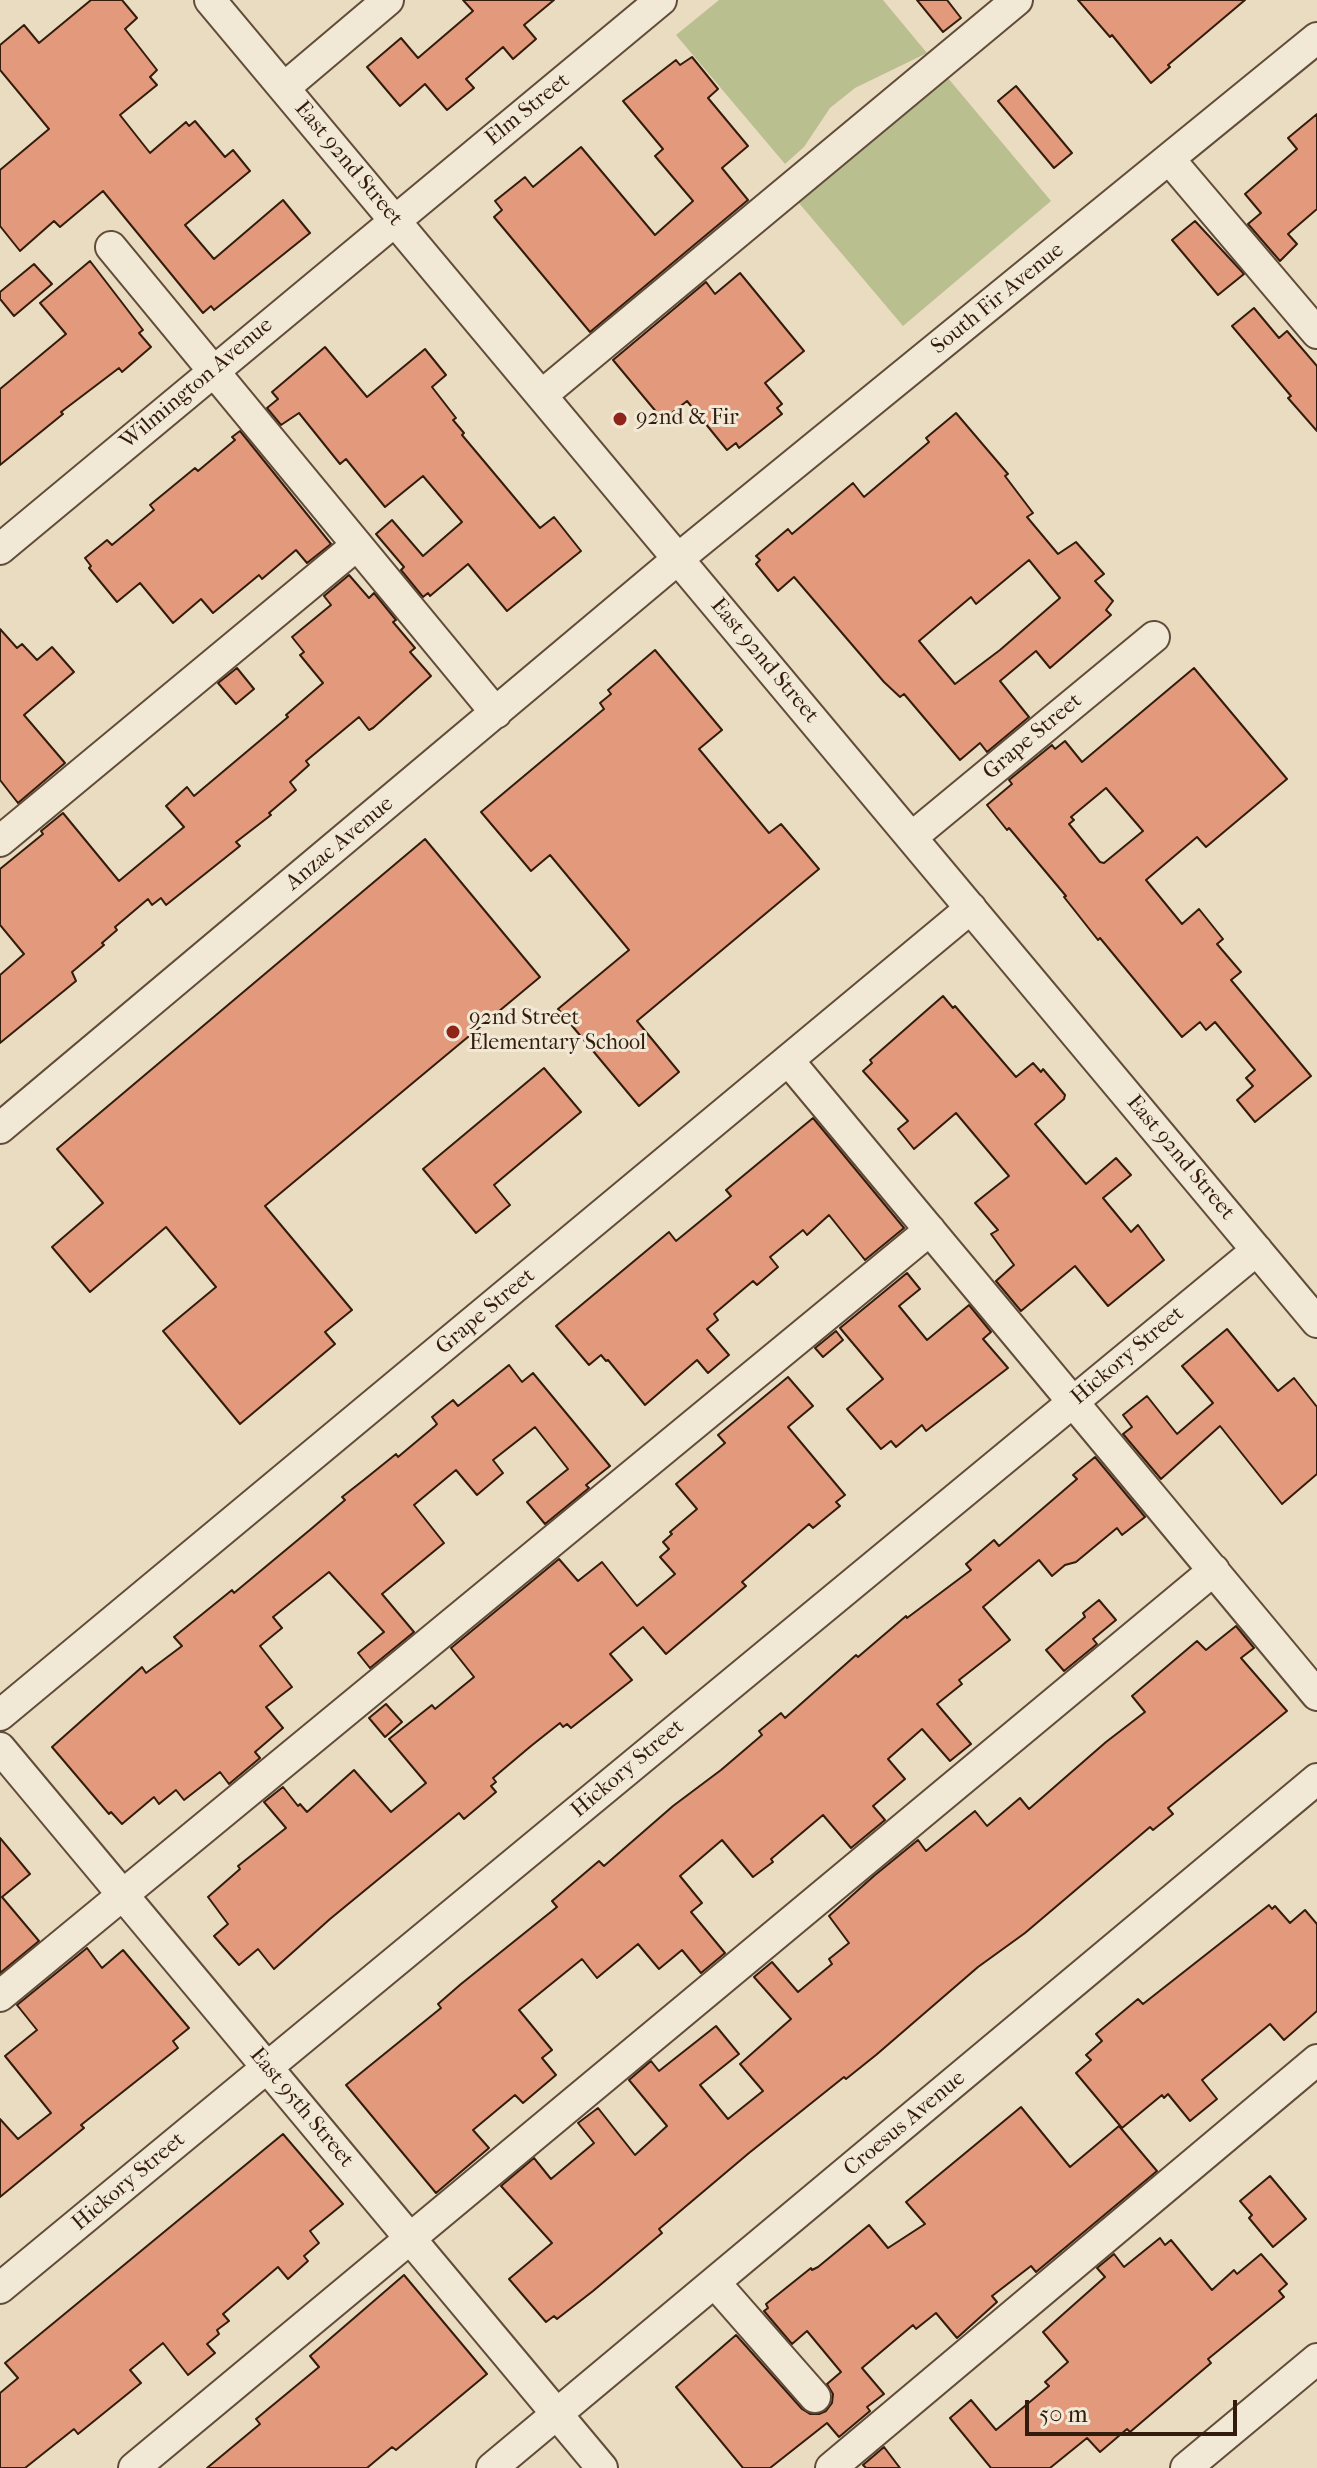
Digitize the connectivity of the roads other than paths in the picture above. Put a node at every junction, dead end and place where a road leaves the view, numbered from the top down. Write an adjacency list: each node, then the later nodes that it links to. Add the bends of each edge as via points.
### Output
1 (210, 0): 6 (street, East 92nd Street)
2 (388, 0): 6 (street)
3 (661, 0): 8 (street, Elm Street)
4 (1017, 0): 12 (street)
5 (1317, 38): 7 (street, South Fir Avenue)
6 (284, 88): 8 (street, East 92nd Street)
7 (1170, 160): 10 (street); 15 (street, South Fir Avenue)
8 (394, 220): 11 (street, Wilmington Avenue); 12 (street, East 92nd Street)
9 (111, 247): 11 (street)
10 (1317, 333)
11 (214, 371): 13 (street); 14 (street, Wilmington Avenue)
12 (542, 395): 15 (street, East 92nd Street)
13 (357, 545): 17 (street); 19 (street)
14 (0, 549)
15 (679, 558): 17 (street, Anzac Avenue); 18 (street, East 92nd Street)
16 (1154, 637): 18 (street, Grape Street)
17 (496, 713): 22 (street, Anzac Avenue)
18 (912, 837): 20 (street, East 92nd Street)
19 (0, 841)
20 (971, 908): 21 (street, Grape Street); 24 (street, East 92nd Street)
21 (788, 1060): 23 (street); 29 (street, Grape Street)
22 (0, 1128)
23 (930, 1230): 26 (street); 32 (street)
24 (1257, 1250): 25 (street, East 92nd Street); 26 (street, Hickory Street)
25 (1317, 1322)
26 (1074, 1401): 27 (street); 35 (street, Hickory Street)
27 (1214, 1570): 28 (street); 36 (street)
28 (1317, 1695)
29 (0, 1715)
30 (0, 1748): 32 (street, East 95th Street)
31 (1317, 1779): 37 (street, Croesus Avenue)
32 (123, 1894): 33 (street); 35 (street, East 95th Street)
33 (0, 1996)
34 (1317, 2060): 45 (street)
35 (268, 2067): 36 (street, East 95th Street); 38 (street, Hickory Street)
36 (409, 2238): 41 (street, East 95th Street); 42 (street)
37 (715, 2283): 40 (street); 41 (street, Croesus Avenue)
38 (0, 2288)
39 (1317, 2359): 46 (street)
40 (815, 2397)
41 (556, 2415): 43 (street, Croesus Avenue); 44 (street, East 95th Street)
42 (134, 2468)
43 (492, 2468)
44 (602, 2468)
45 (831, 2468)
46 (1186, 2468)

